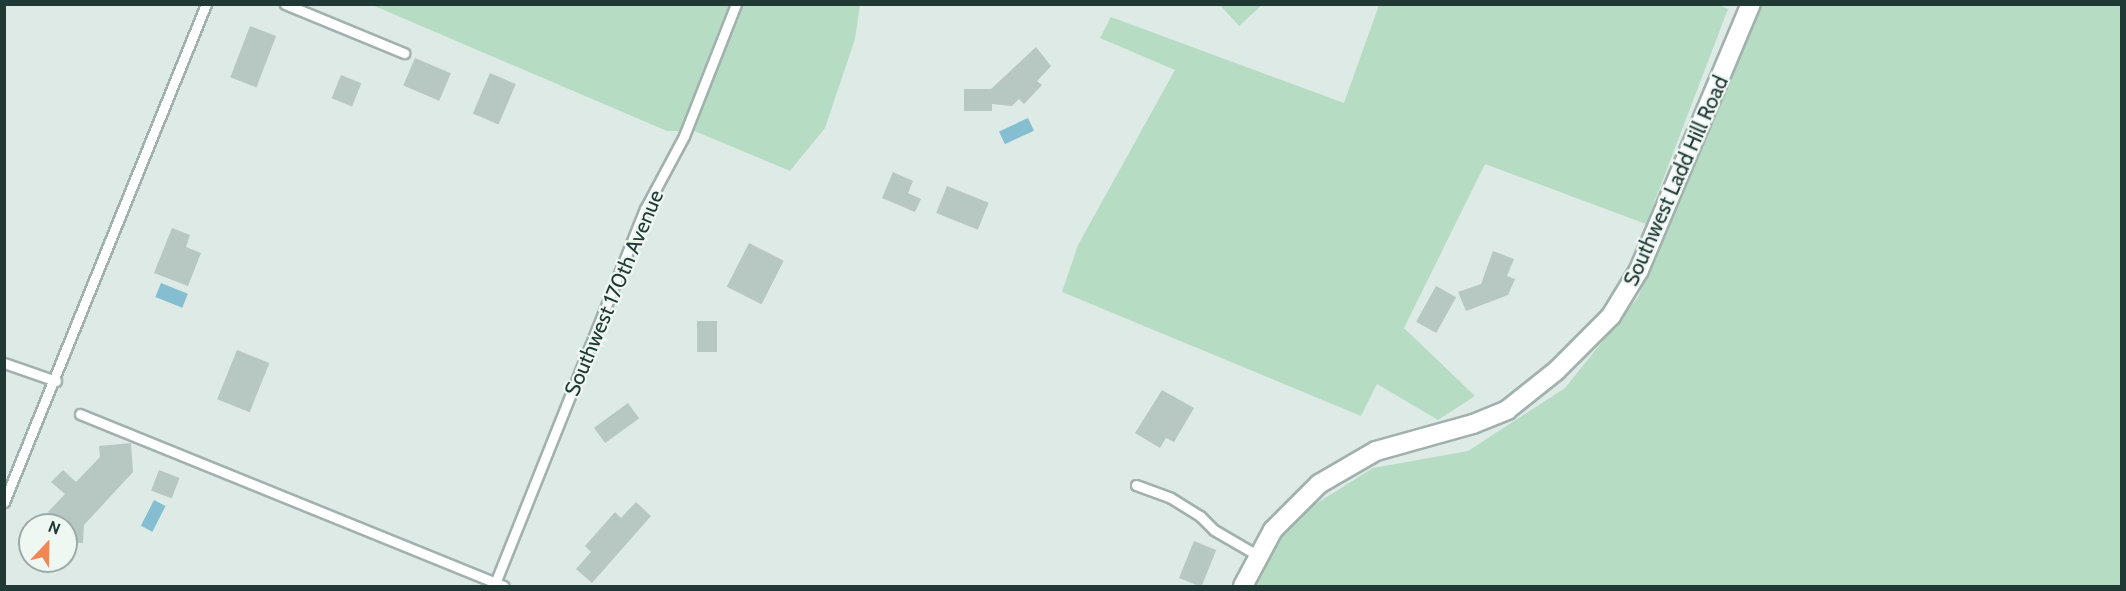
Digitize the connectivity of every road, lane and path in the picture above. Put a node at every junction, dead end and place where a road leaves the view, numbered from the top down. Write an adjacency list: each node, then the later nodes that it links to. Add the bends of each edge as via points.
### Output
1 (206, 4): 7 (lane)
2 (285, 4): 5 (lane)
3 (736, 4): 12 (lane, Southwest 170th Avenue, via 684,136 645,209)
4 (1751, 4): 11 (street, Southwest Ladd Hill Road, via 1644,259 1611,316 1556,371 1507,410 1376,452 1329,477 1291,510)
5 (404, 53)
6 (4, 363): 7 (lane)
7 (56, 381): 10 (lane)
8 (80, 414): 12 (lane)
9 (1136, 485): 11 (lane, via 1172,498 1214,530)
10 (4, 502)
11 (1257, 555): 13 (street, Southwest Ladd Hill Road)
12 (498, 585)
13 (1243, 586)

